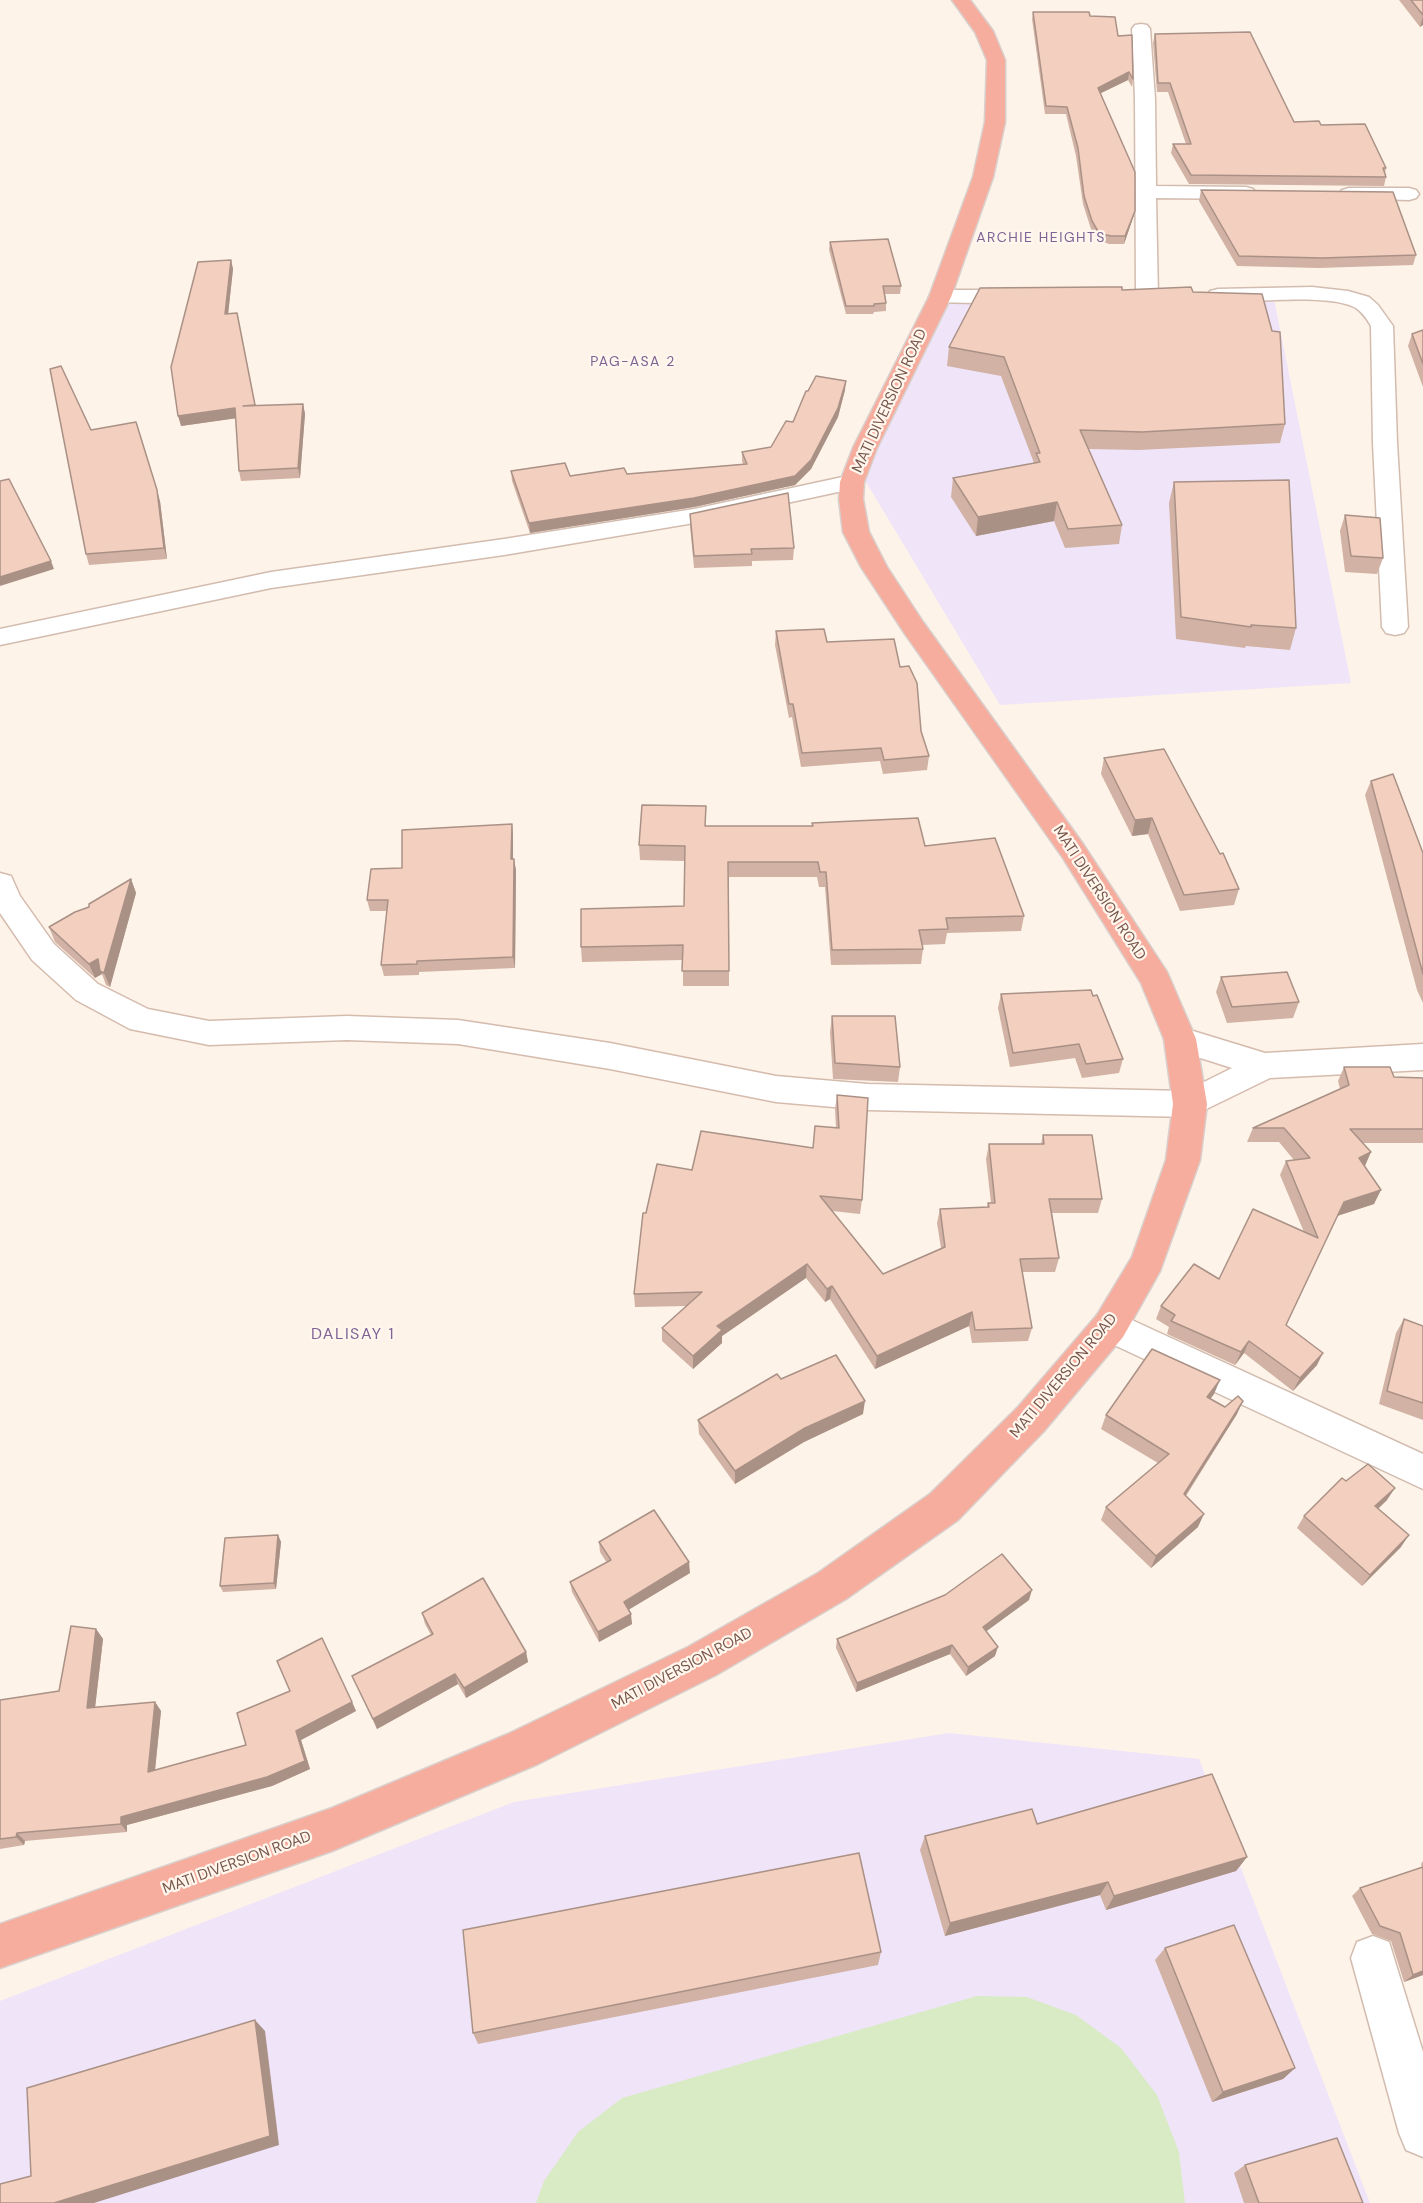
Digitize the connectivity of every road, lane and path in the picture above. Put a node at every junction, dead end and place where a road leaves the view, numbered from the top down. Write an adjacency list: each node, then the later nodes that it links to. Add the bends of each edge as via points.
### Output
1 (961, 0): 7 (highway, MATI DIVERSION ROAD, via 984,31 996,60 995,122 983,177)
2 (1141, 29): 3 (street)
3 (1146, 192): 4 (street); 10 (street)
4 (1265, 193)
5 (1325, 194): 6 (street)
6 (1409, 194)
7 (940, 297): 8 (street); 13 (highway, MATI DIVERSION ROAD, via 892,390)
8 (1043, 297)
9 (1124, 297): 10 (street)
10 (1147, 297): 11 (street)
11 (1171, 297)
12 (1195, 297): 14 (street, via 1347,297 1363,303 1378,319 1382,326)
13 (852, 482): 15 (street, via 694,516 271,580); 17 (highway, MATI DIVERSION ROAD, via 856,532 874,567 1113,913 1156,980)
14 (1395, 627)
15 (0, 637)
16 (0, 884): 20 (street, via 43,952 87,992 141,1020 209,1033 347,1028 458,1032 610,1056 776,1089 868,1097)
17 (1180, 1039): 19 (street); 20 (highway, MATI DIVERSION ROAD)
18 (1423, 1057): 19 (street)
19 (1265, 1066): 20 (street)
20 (1190, 1104): 21 (highway, MATI DIVERSION ROAD, via 1183,1160 1169,1206 1148,1261)
21 (1110, 1326): 22 (street); 23 (highway, MATI DIVERSION ROAD, via 1031,1419 944,1507 832,1586 702,1662 523,1749 362,1816)
22 (1423, 1472)
23 (0, 1946)
24 (1373, 1958): 25 (street)
25 (1423, 2133)

